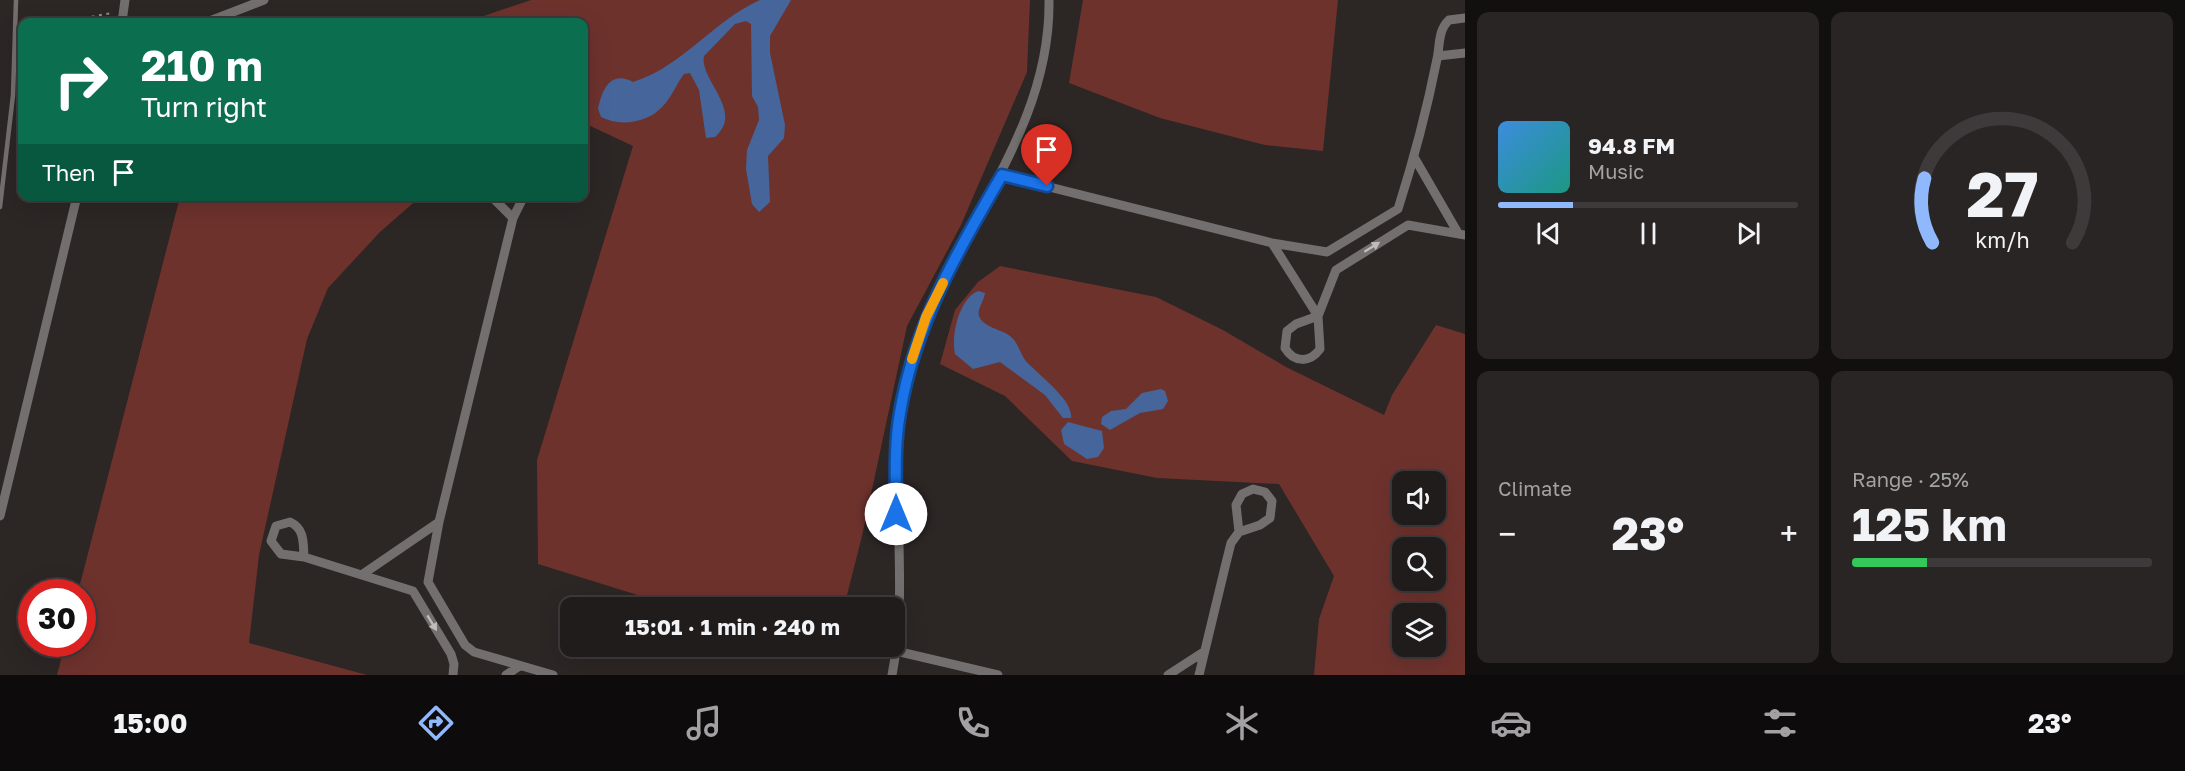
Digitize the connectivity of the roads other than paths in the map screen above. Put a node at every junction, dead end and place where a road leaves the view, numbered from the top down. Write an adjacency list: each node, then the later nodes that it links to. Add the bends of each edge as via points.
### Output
1 (16, 0): 15 (lane, via 13,96)
2 (125, 0): 5 (street)
3 (264, 0): 6 (street)
4 (1048, 0): 11 (street, via 1048,23 1036,85)
5 (123, 18)
6 (217, 18)
7 (1465, 18): 9 (street, via 1455,17 1444,24)
8 (1465, 53): 9 (street)
9 (1438, 56): 10 (street)
10 (1414, 157): 16 (street); 19 (street)
11 (1002, 175): 20 (street); 31 (street, via 926,317 905,388 897,443)
12 (76, 201): 24 (street)
13 (496, 201): 17 (street)
14 (522, 201): 17 (street)
15 (0, 207)
16 (1398, 209): 18 (street); 21 (street)
17 (513, 218): 25 (street)
18 (1408, 225): 19 (street); 22 (street, one-way to 18)
19 (1462, 234)
20 (1272, 243): 21 (street); 23 (street)
21 (1327, 252): 22 (street)
22 (1336, 270): 23 (street)
23 (1318, 316): 23 (street, via 1287,331 1285,348 1292,357 1311,358 1320,349)
24 (0, 516)
25 (439, 522): 28 (street); 29 (street)
26 (1239, 532): 26 (street, via 1270,518 1273,507 1260,489 1247,490 1238,499); 35 (street, via 1231,543)
27 (304, 557): 28 (street)
28 (363, 574): 30 (street)
29 (428, 582): 30 (street); 32 (street)
30 (413, 591): 34 (street, one-way to 34)
31 (899, 597)
32 (465, 645): 34 (street); 37 (street)
33 (905, 653): 42 (street)
34 (451, 654): 38 (street)
35 (1202, 654): 43 (street); 44 (street)
36 (895, 657): 41 (street)
37 (518, 667): 39 (street); 40 (street)
38 (453, 675)
39 (506, 675)
40 (553, 675)
41 (892, 675)
42 (998, 675)
43 (1168, 675)
44 (1198, 675)

